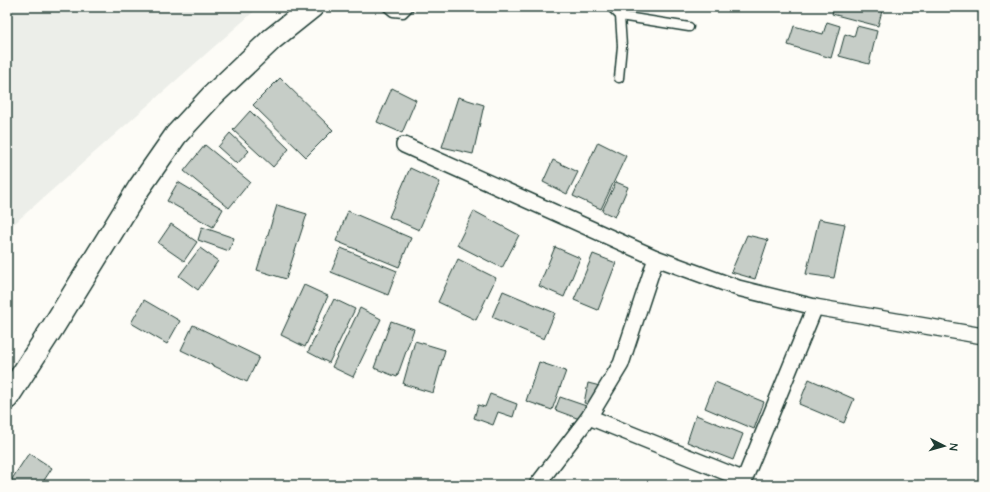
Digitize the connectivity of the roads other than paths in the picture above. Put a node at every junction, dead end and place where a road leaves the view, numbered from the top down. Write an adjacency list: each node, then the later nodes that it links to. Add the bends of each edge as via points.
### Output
1 (312, 7): 12 (street, via 272,39 212,96 176,136 139,188)
2 (387, 7): 3 (lane, via 393,12 402,13)
3 (409, 7)
4 (611, 7): 5 (lane)
5 (620, 16): 6 (lane); 7 (lane, via 622,46)
6 (689, 27)
7 (619, 78)
8 (404, 145): 9 (street)
9 (656, 258): 10 (street, via 738,288); 13 (street, via 621,364)
10 (815, 307): 11 (street); 14 (street)
11 (983, 336)
12 (7, 398)
13 (589, 417): 14 (street); 15 (street)
14 (744, 482)
15 (537, 485)

